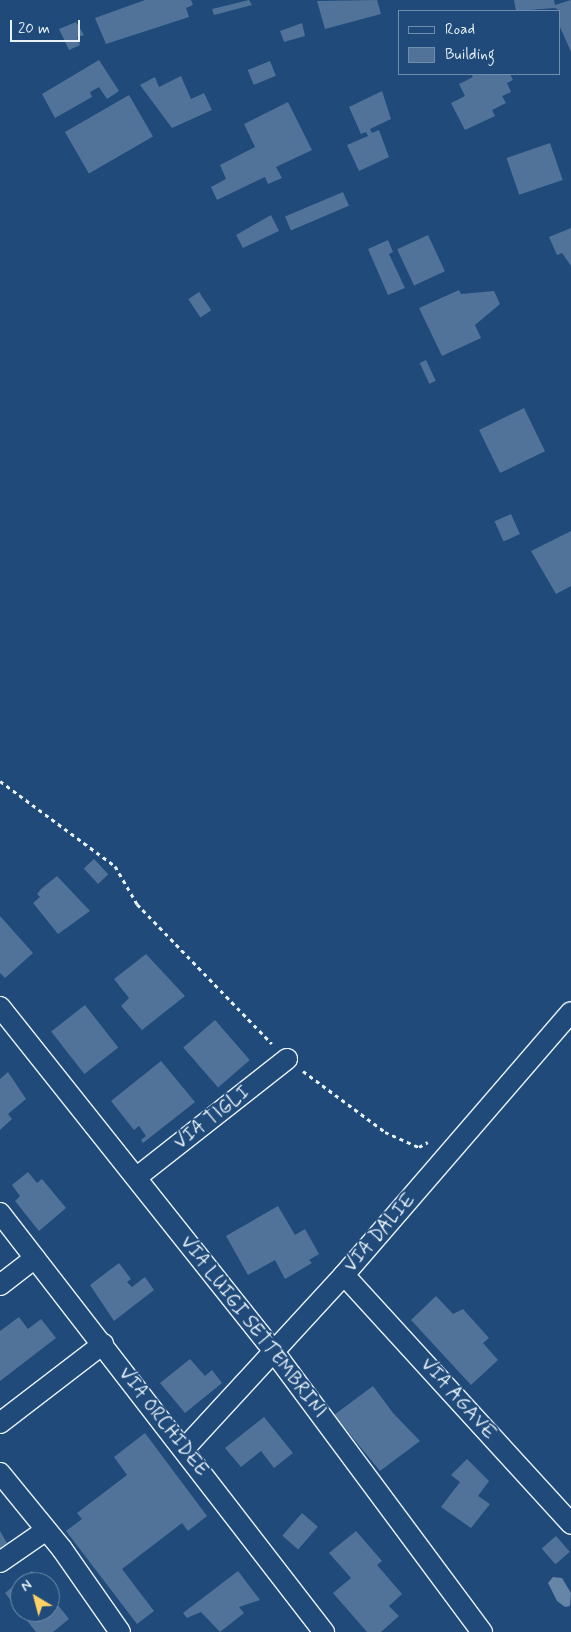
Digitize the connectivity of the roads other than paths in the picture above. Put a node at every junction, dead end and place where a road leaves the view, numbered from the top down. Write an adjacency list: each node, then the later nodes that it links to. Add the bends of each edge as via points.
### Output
1 (0, 1007): 4 (street, VIA LUIGI SETTEMBRINI)
2 (571, 1012): 7 (street, VIA DALIE)
3 (287, 1059): 4 (street, VIA TIGLI)
4 (137, 1177): 10 (street, VIA LUIGI SETTEMBRINI)
5 (0, 1213): 6 (street, VIA ORCHIDEE)
6 (35, 1258): 8 (street); 9 (street, VIA ORCHIDEE)
7 (344, 1275): 10 (street, VIA DALIE); 14 (street, VIA AGAVE)
8 (0, 1285)
9 (103, 1344): 11 (street); 12 (street, VIA ORCHIDEE)
10 (274, 1352): 12 (street, VIA DALIE); 19 (street, VIA LUIGI SETTEMBRINI)
11 (0, 1423)
12 (184, 1449): 18 (street, VIA ORCHIDEE)
13 (0, 1473): 15 (street)
14 (571, 1524)
15 (45, 1531): 16 (street); 17 (street, via 62,1549)
16 (0, 1562)
17 (120, 1632)
18 (324, 1632)
19 (482, 1632)

